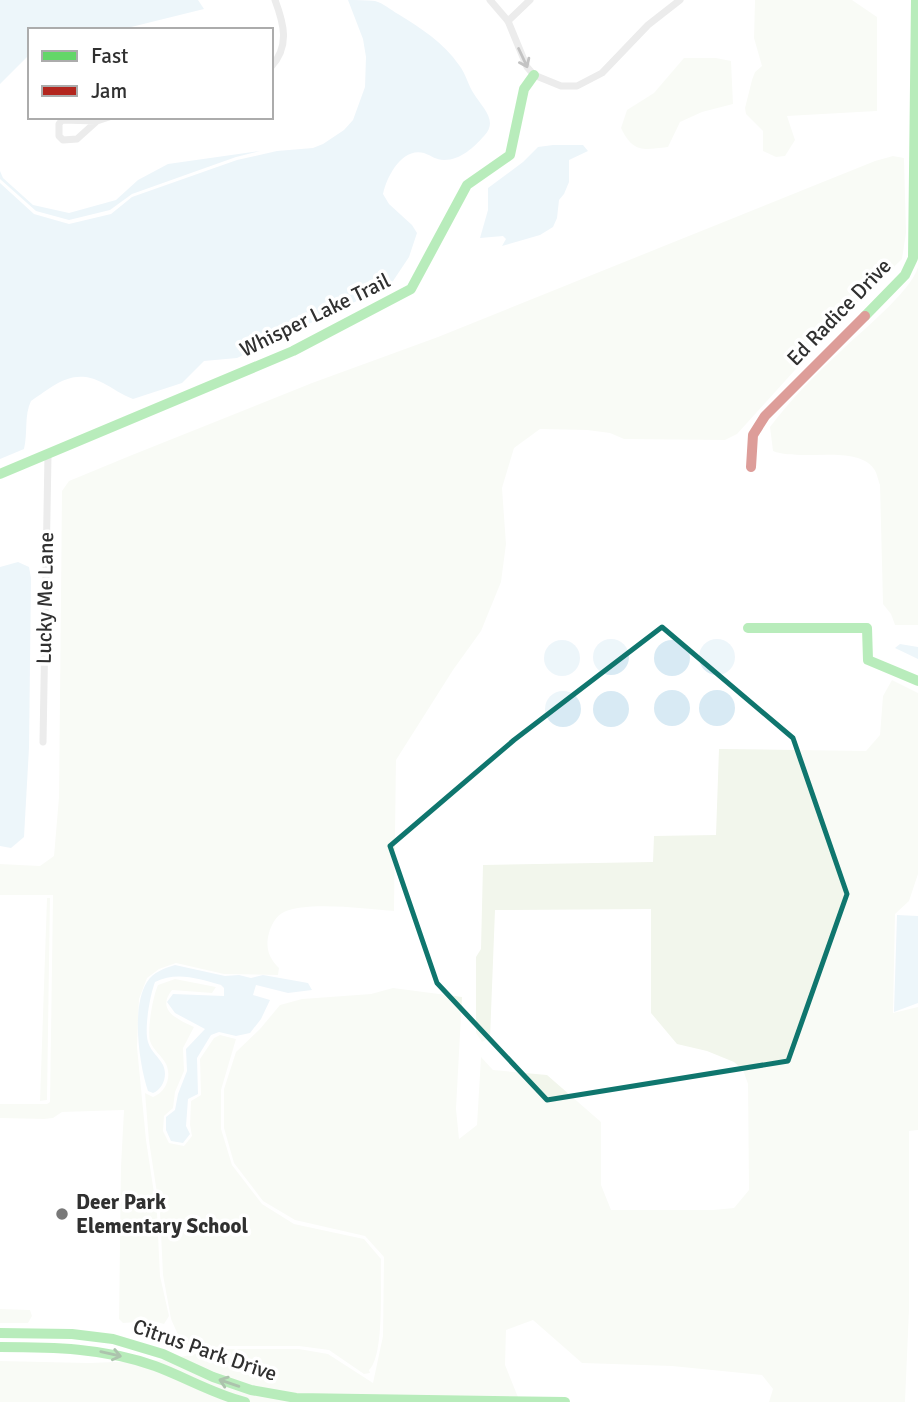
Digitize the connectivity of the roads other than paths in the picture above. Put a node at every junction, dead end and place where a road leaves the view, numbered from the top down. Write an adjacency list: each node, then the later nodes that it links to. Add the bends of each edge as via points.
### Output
1 (275, 0): 7 (street, via 284,38)
2 (489, 0): 6 (street)
3 (680, 0): 8 (street, via 592,80 561,86)
4 (916, 0): 12 (street, Ed Radice Drive, via 913,258 905,275 765,416 753,435)
5 (526, 2): 6 (street)
6 (508, 21): 8 (street, one-way to 8, via 520,54)
7 (273, 65)
8 (534, 75): 11 (street, Whisper Lake Trail, via 524,89 510,155 467,186 411,289 293,351)
9 (103, 119): 10 (street)
10 (97, 121): 10 (street, via 77,139 59,136 62,120)
11 (48, 455): 13 (street, Whisper Lake Trail); 16 (street, Lucky Me Lane)
12 (751, 467)
13 (0, 474)
14 (748, 628): 15 (street, via 867,628 868,660)
15 (918, 681)
16 (43, 742)
17 (0, 1333): 19 (street, Citrus Park Drive, one-way to 17, via 296,1398 251,1390 113,1339)
18 (0, 1347): 20 (street, Citrus Park Drive, one-way to 20, via 109,1352)
19 (467, 1401): 21 (street, Citrus Park Drive)
20 (245, 1402)
21 (565, 1402)

